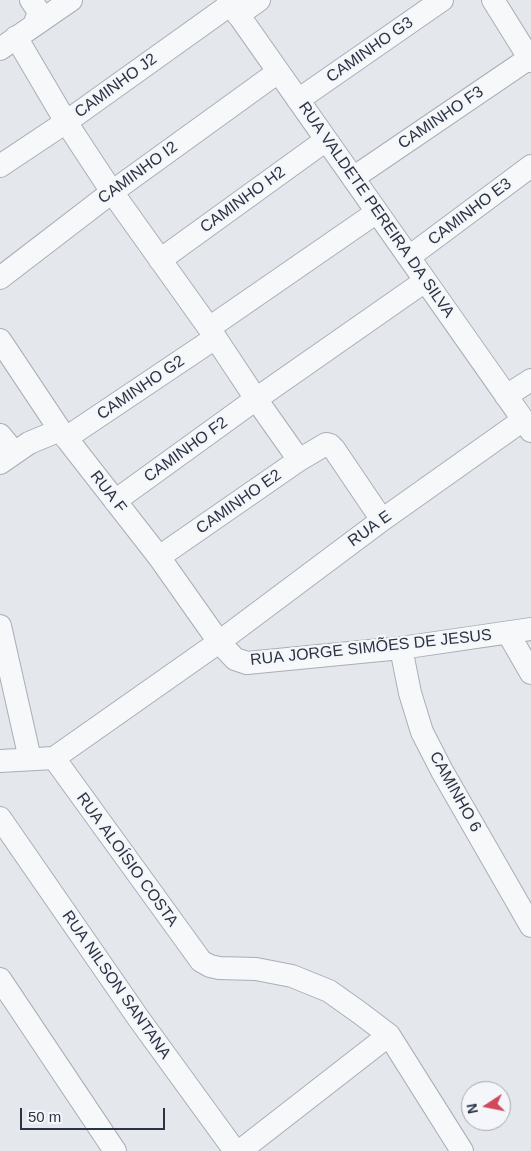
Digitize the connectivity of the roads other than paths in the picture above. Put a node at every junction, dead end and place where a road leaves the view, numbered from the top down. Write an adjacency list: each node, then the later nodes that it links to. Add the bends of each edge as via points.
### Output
1 (30, 0): 7 (street, via 38,15)
2 (71, 0): 7 (street)
3 (259, 0): 6 (street, CAMINHO J2)
4 (442, 0): 10 (street, CAMINHO G3)
5 (493, 0): 8 (street)
6 (232, 6): 9 (street, RUA VALDETE PEREIRA DA SILVA); 11 (street, CAMINHO J2)
7 (17, 37): 11 (street)
8 (530, 59): 15 (street, CAMINHO F3)
9 (278, 72): 10 (street, RUA VALDETE PEREIRA DA SILVA); 16 (street, CAMINHO I2)
10 (298, 100): 12 (street, RUA VALDETE PEREIRA DA SILVA)
11 (66, 122): 13 (street, CAMINHO J2); 16 (street)
12 (326, 140): 15 (street, RUA VALDETE PEREIRA DA SILVA); 19 (street, CAMINHO H2)
13 (0, 166)
14 (531, 166): 18 (street, CAMINHO E3)
15 (353, 178): 17 (street, RUA VALDETE PEREIRA DA SILVA)
16 (112, 192): 19 (street); 20 (street, CAMINHO I2)
17 (377, 212): 18 (street, RUA VALDETE PEREIRA DA SILVA); 22 (street, CAMINHO G2)
18 (409, 257): 21 (street, RUA VALDETE PEREIRA DA SILVA)
19 (160, 260): 22 (street)
20 (0, 278)
21 (425, 281): 25 (street, RUA VALDETE PEREIRA DA SILVA); 26 (street, CAMINHO F2)
22 (212, 333): 26 (street); 28 (street, CAMINHO G2)
23 (0, 340): 28 (street, RUA F)
24 (531, 380): 25 (street)
25 (506, 396): 27 (street, RUA VALDETE PEREIRA DA SILVA)
26 (256, 399): 30 (street); 31 (street, CAMINHO F2)
27 (527, 426): 32 (street, RUA E)
28 (63, 434): 29 (street, CAMINHO G2); 31 (street, RUA F)
29 (5, 450)
30 (299, 460): 32 (street, CAMINHO E2, via 319,447 330,445); 33 (street, CAMINHO E2)
31 (115, 501): 33 (street, RUA F)
32 (382, 520): 37 (street, RUA E)
33 (159, 558): 37 (street, RUA F)
34 (0, 626): 40 (street)
35 (531, 629): 36 (street, RUA JORGE SIMÕES DE JESUS)
36 (508, 633): 38 (street, RUA JORGE SIMÕES DE JESUS); 39 (street)
37 (219, 642): 38 (street, RUA JORGE SIMÕES DE JESUS, via 235,659 247,663); 41 (street, RUA E)
38 (401, 648): 45 (street, CAMINHO 6, via 422,732)
39 (531, 673)
40 (7, 685): 42 (street)
41 (54, 758): 42 (street); 47 (street, RUA ALOÍSIO COSTA, via 201,961 220,968 256,969 292,976 329,990)
42 (30, 759): 43 (street)
43 (0, 761)
44 (0, 818): 49 (street, RUA NILSON SANTANA)
45 (531, 926)
46 (0, 978): 48 (street)
47 (389, 1036): 50 (street); 51 (street)
48 (115, 1151)
49 (234, 1151)
50 (240, 1151)
51 (462, 1151)

